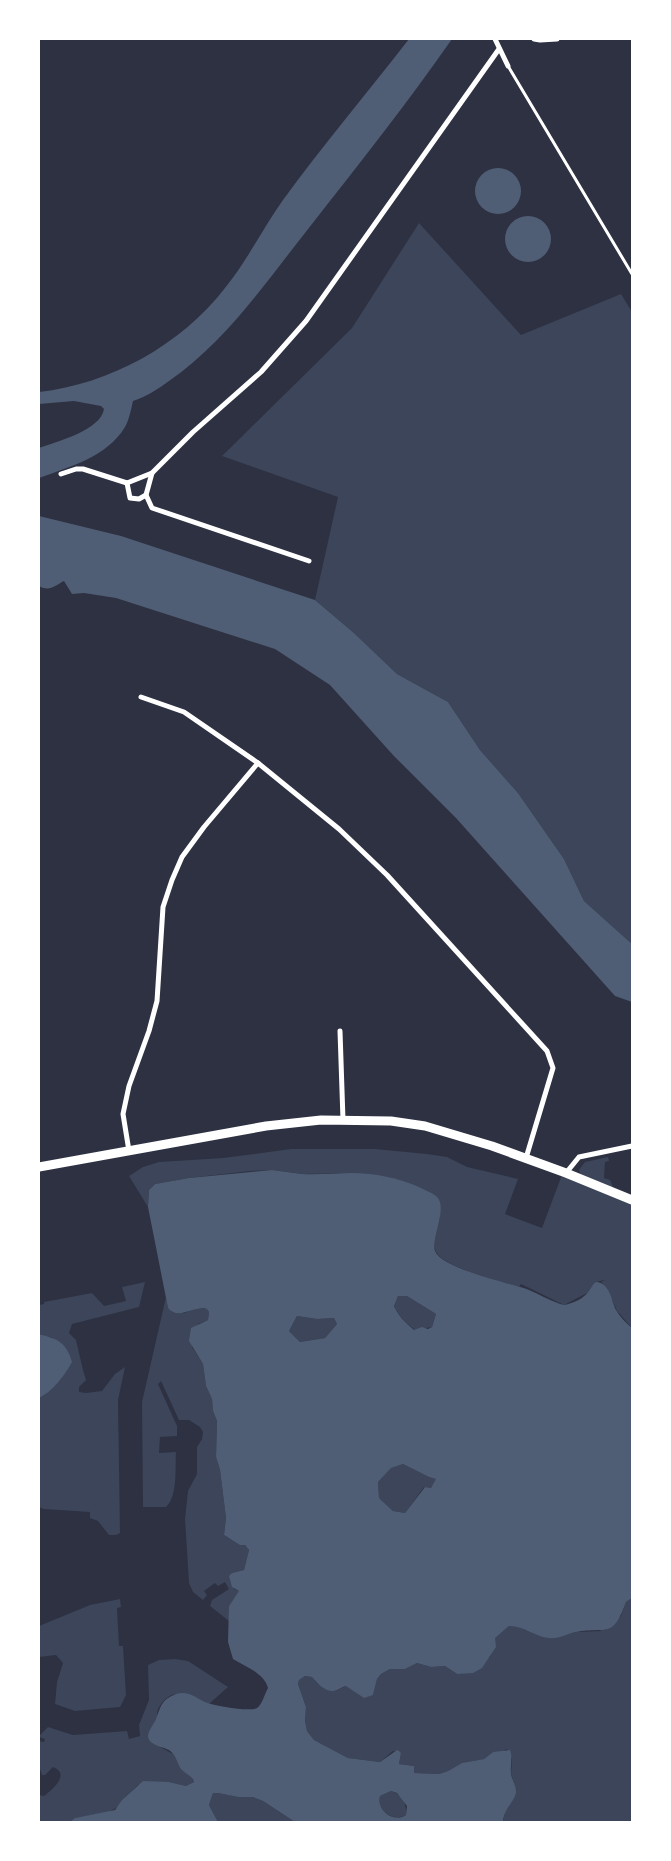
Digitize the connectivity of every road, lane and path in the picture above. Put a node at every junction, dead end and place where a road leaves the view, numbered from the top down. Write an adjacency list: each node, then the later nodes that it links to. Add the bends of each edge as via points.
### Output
1 (495, 39): 4 (street)
2 (534, 39): 3 (street)
3 (557, 39)
4 (499, 49): 5 (street); 7 (street, via 306,321 261,372)
5 (508, 66): 6 (lane)
6 (632, 274)
7 (152, 473): 9 (street); 10 (street)
8 (61, 474): 9 (street, via 76,469 90,470)
9 (127, 483): 10 (street, via 130,498)
10 (146, 496): 11 (street, via 152,508)
11 (309, 561)
12 (141, 697): 13 (street, via 184,712)
13 (258, 763): 17 (street, via 182,857 163,907 157,1001 128,1086 123,1114); 18 (street, via 339,829 387,876 546,1052 553,1068)
14 (340, 1031): 15 (street)
15 (343, 1120): 17 (main road, via 266,1126); 18 (main road, via 391,1120 425,1126)
16 (632, 1146): 20 (street, via 579,1157)
17 (129, 1151): 19 (main road)
18 (526, 1158): 20 (main road)
19 (39, 1167)
20 (566, 1173): 21 (main road)
21 (632, 1200)

